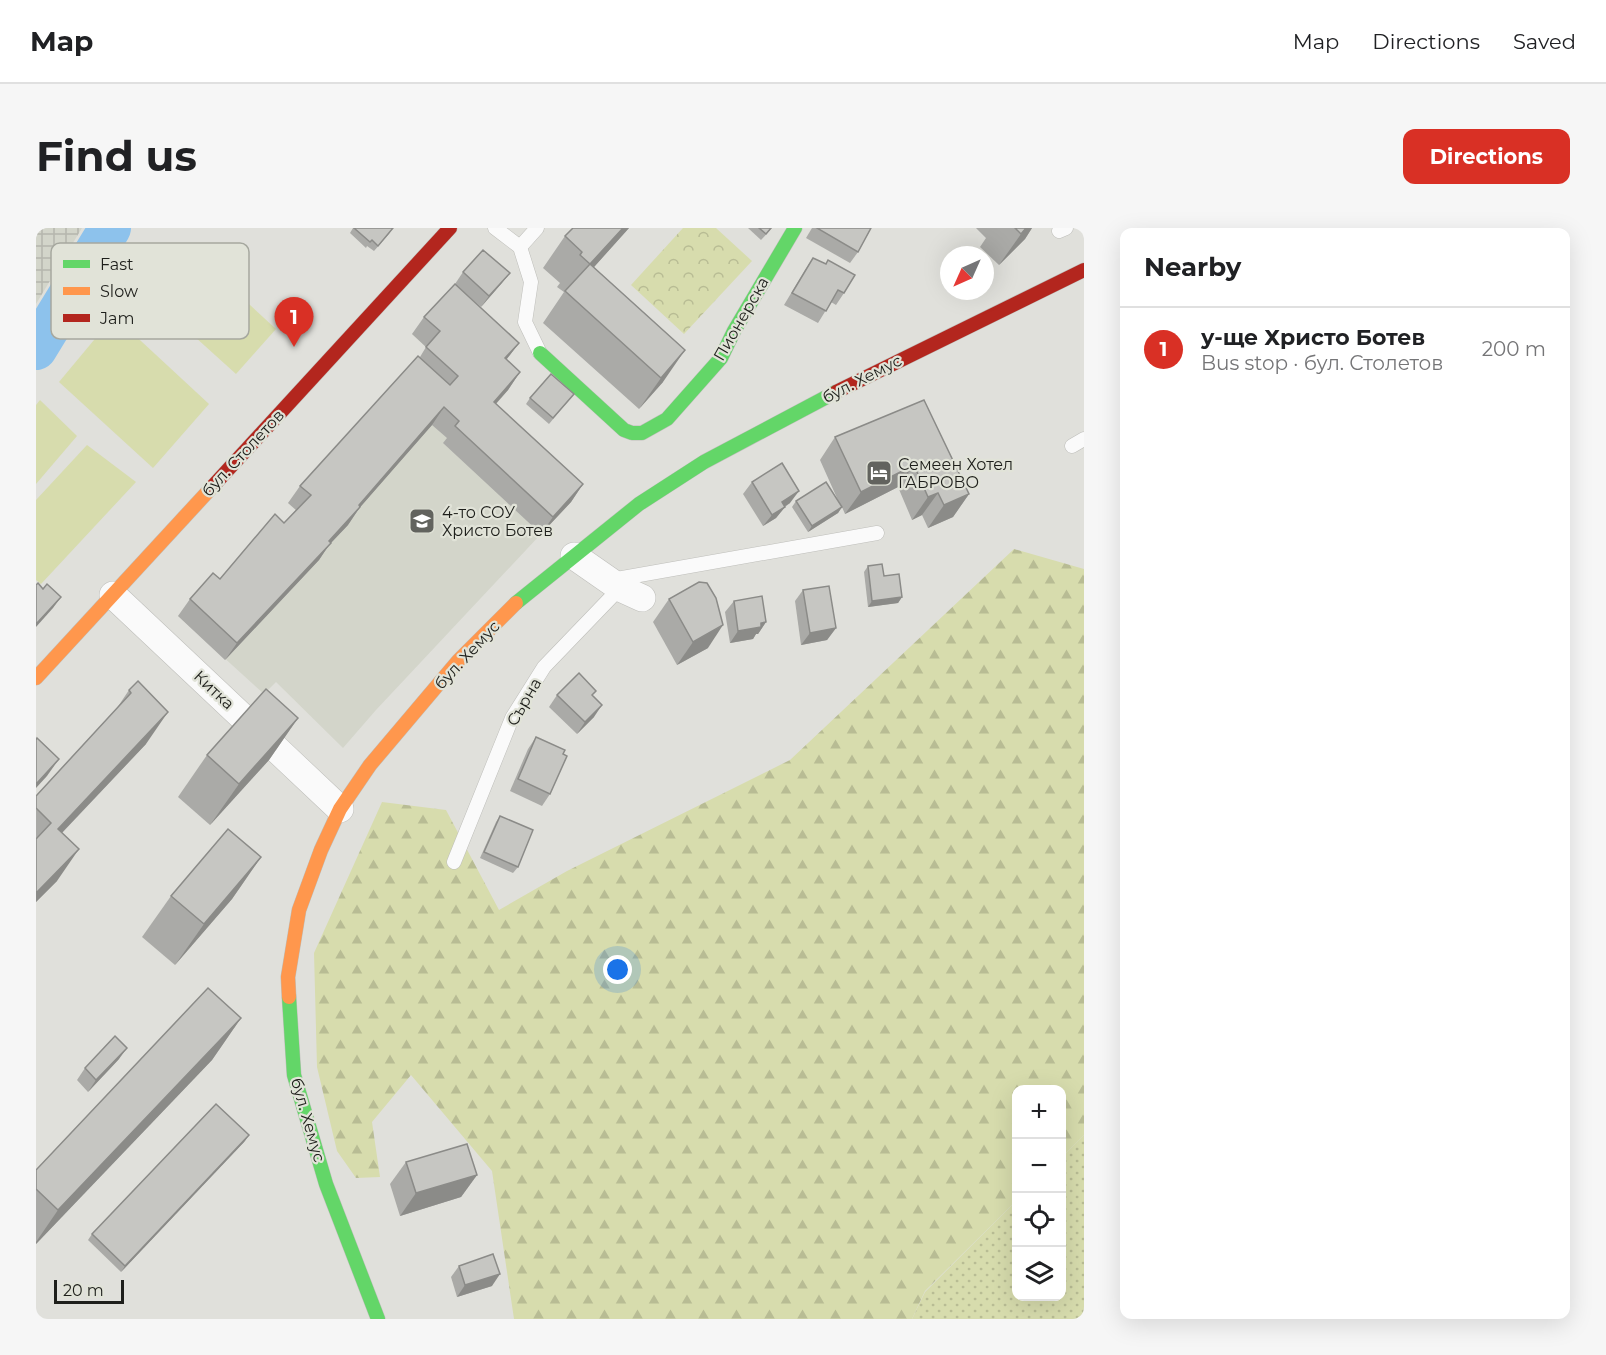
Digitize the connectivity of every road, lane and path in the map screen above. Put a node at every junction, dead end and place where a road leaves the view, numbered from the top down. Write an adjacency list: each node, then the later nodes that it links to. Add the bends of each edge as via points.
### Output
1 (450, 228): 11 (main road, бул. Столетов)
2 (495, 228): 5 (lane)
3 (537, 228): 5 (lane)
4 (795, 228): 7 (main road, Пионерска, via 721,358 667,419 642,433 624,430)
5 (520, 247): 7 (lane, via 531,282 525,322)
6 (1084, 270): 9 (main road, бул. Хемус, via 704,462 639,504)
7 (540, 353)
8 (877, 533): 10 (lane)
9 (574, 556): 10 (street); 13 (main road, бул. Хемус, via 524,596 458,661 370,765)
10 (624, 589): 14 (lane, Сърна, via 544,667 512,718)
11 (113, 594): 12 (main road, бул. Столетов); 13 (street, Китка)
12 (36, 678)
13 (340, 808): 15 (main road, бул. Хемус, via 299,910 288,977 294,1075 326,1184)
14 (454, 862)
15 (378, 1319)

